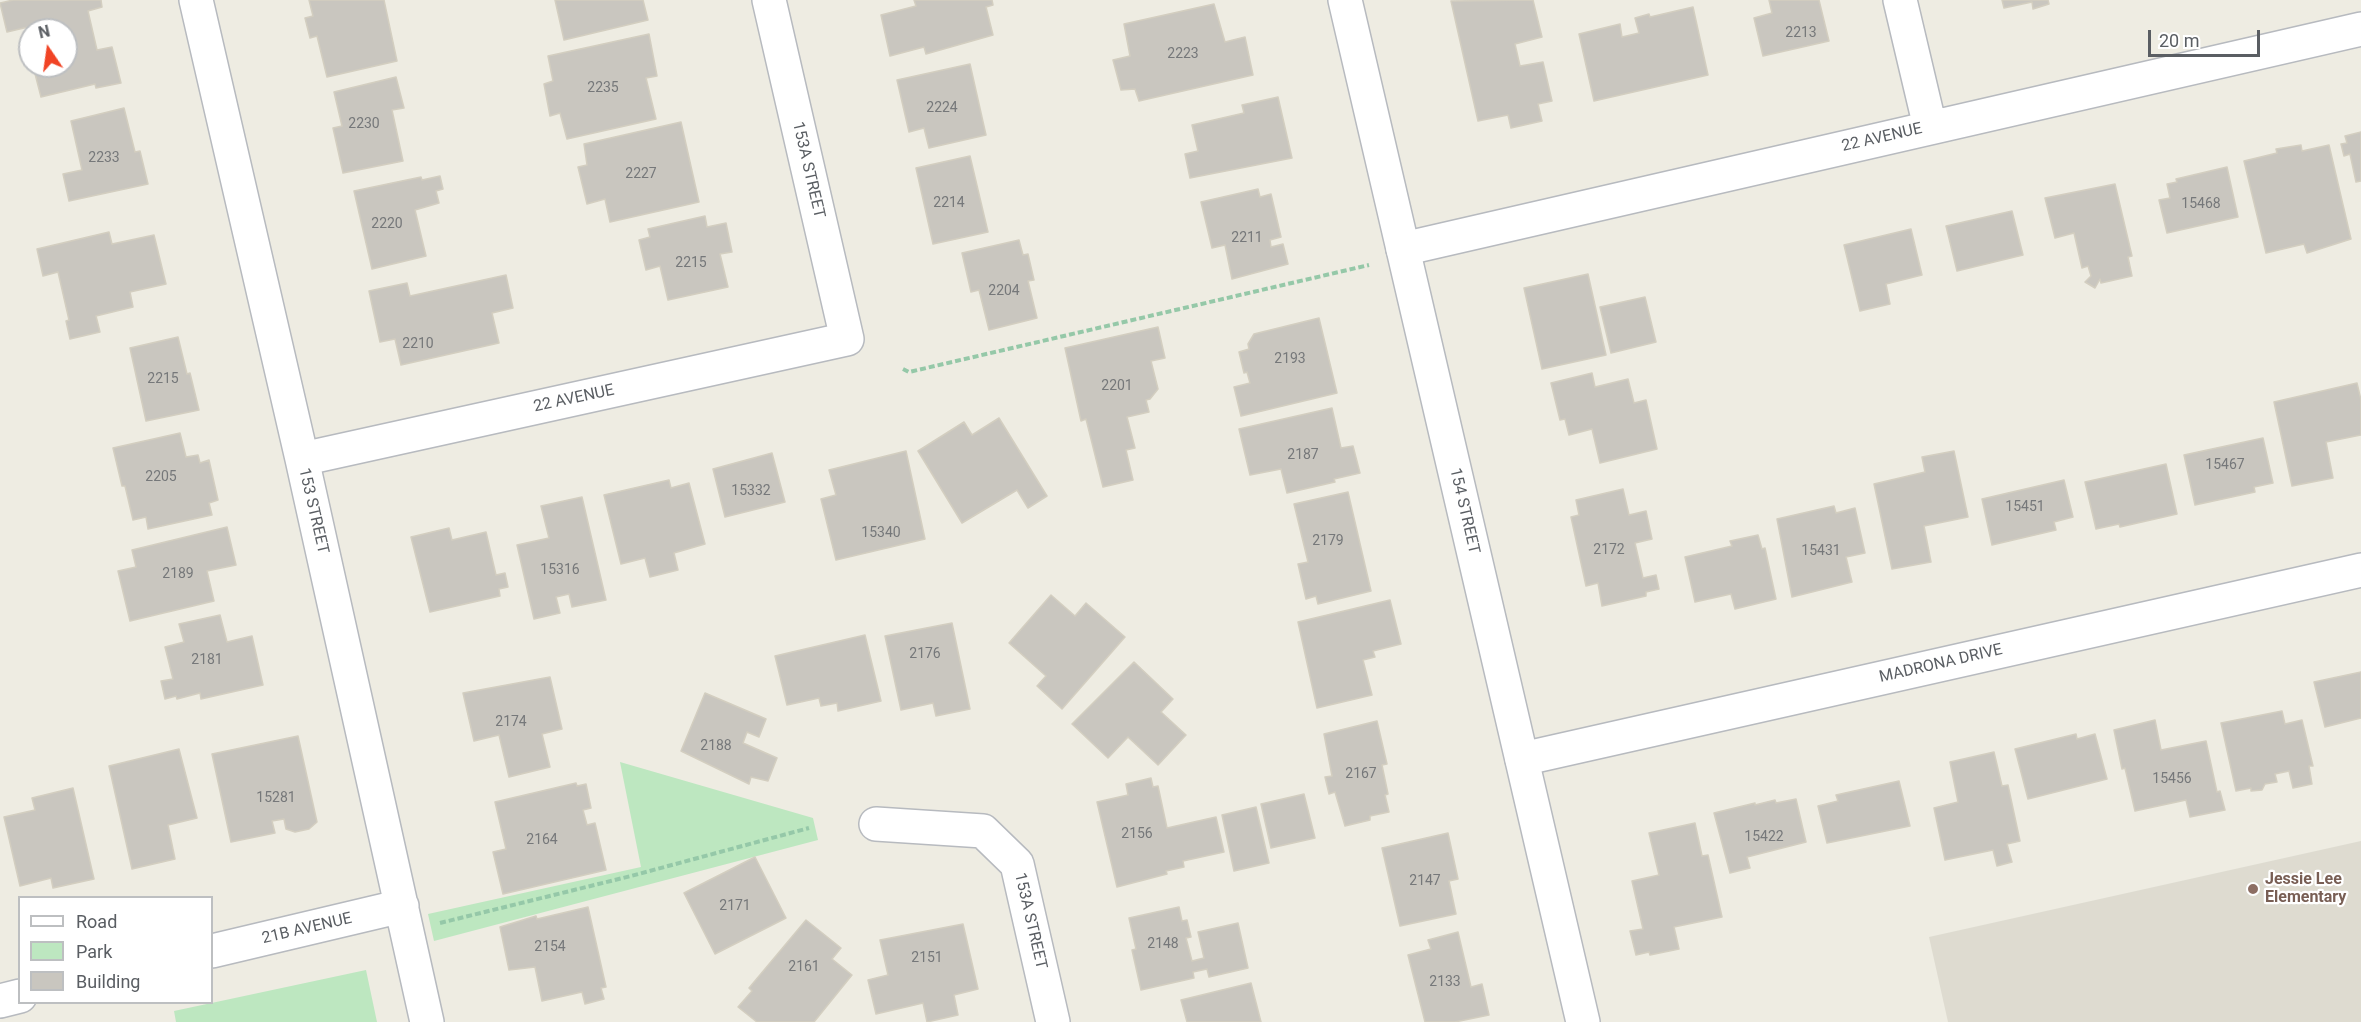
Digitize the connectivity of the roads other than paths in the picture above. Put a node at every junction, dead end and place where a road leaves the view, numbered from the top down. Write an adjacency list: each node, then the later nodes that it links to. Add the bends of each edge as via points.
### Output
1 (196, 0): 9 (street, 153 STREET)
2 (769, 0): 8 (street, 153A STREET)
3 (1345, 0): 7 (street, 154 STREET)
4 (1900, 0): 6 (street)
5 (2361, 29): 6 (street, 22 AVENUE)
6 (1930, 127): 7 (street, 22 AVENUE)
7 (1403, 249): 11 (street, 154 STREET)
8 (847, 339): 9 (street, 22 AVENUE)
9 (302, 459): 13 (street, 153 STREET)
10 (2361, 570): 11 (street, MADRONA DRIVE)
11 (1522, 759): 19 (street, 154 STREET)
12 (876, 824): 18 (street, 153A STREET, via 983,831 1017,864)
13 (402, 906): 14 (street, 21B AVENUE); 17 (street, 153 STREET)
14 (213, 951)
15 (18, 996): 16 (street)
16 (0, 1001)
17 (427, 1022)
18 (1053, 1022)
19 (1583, 1022)

